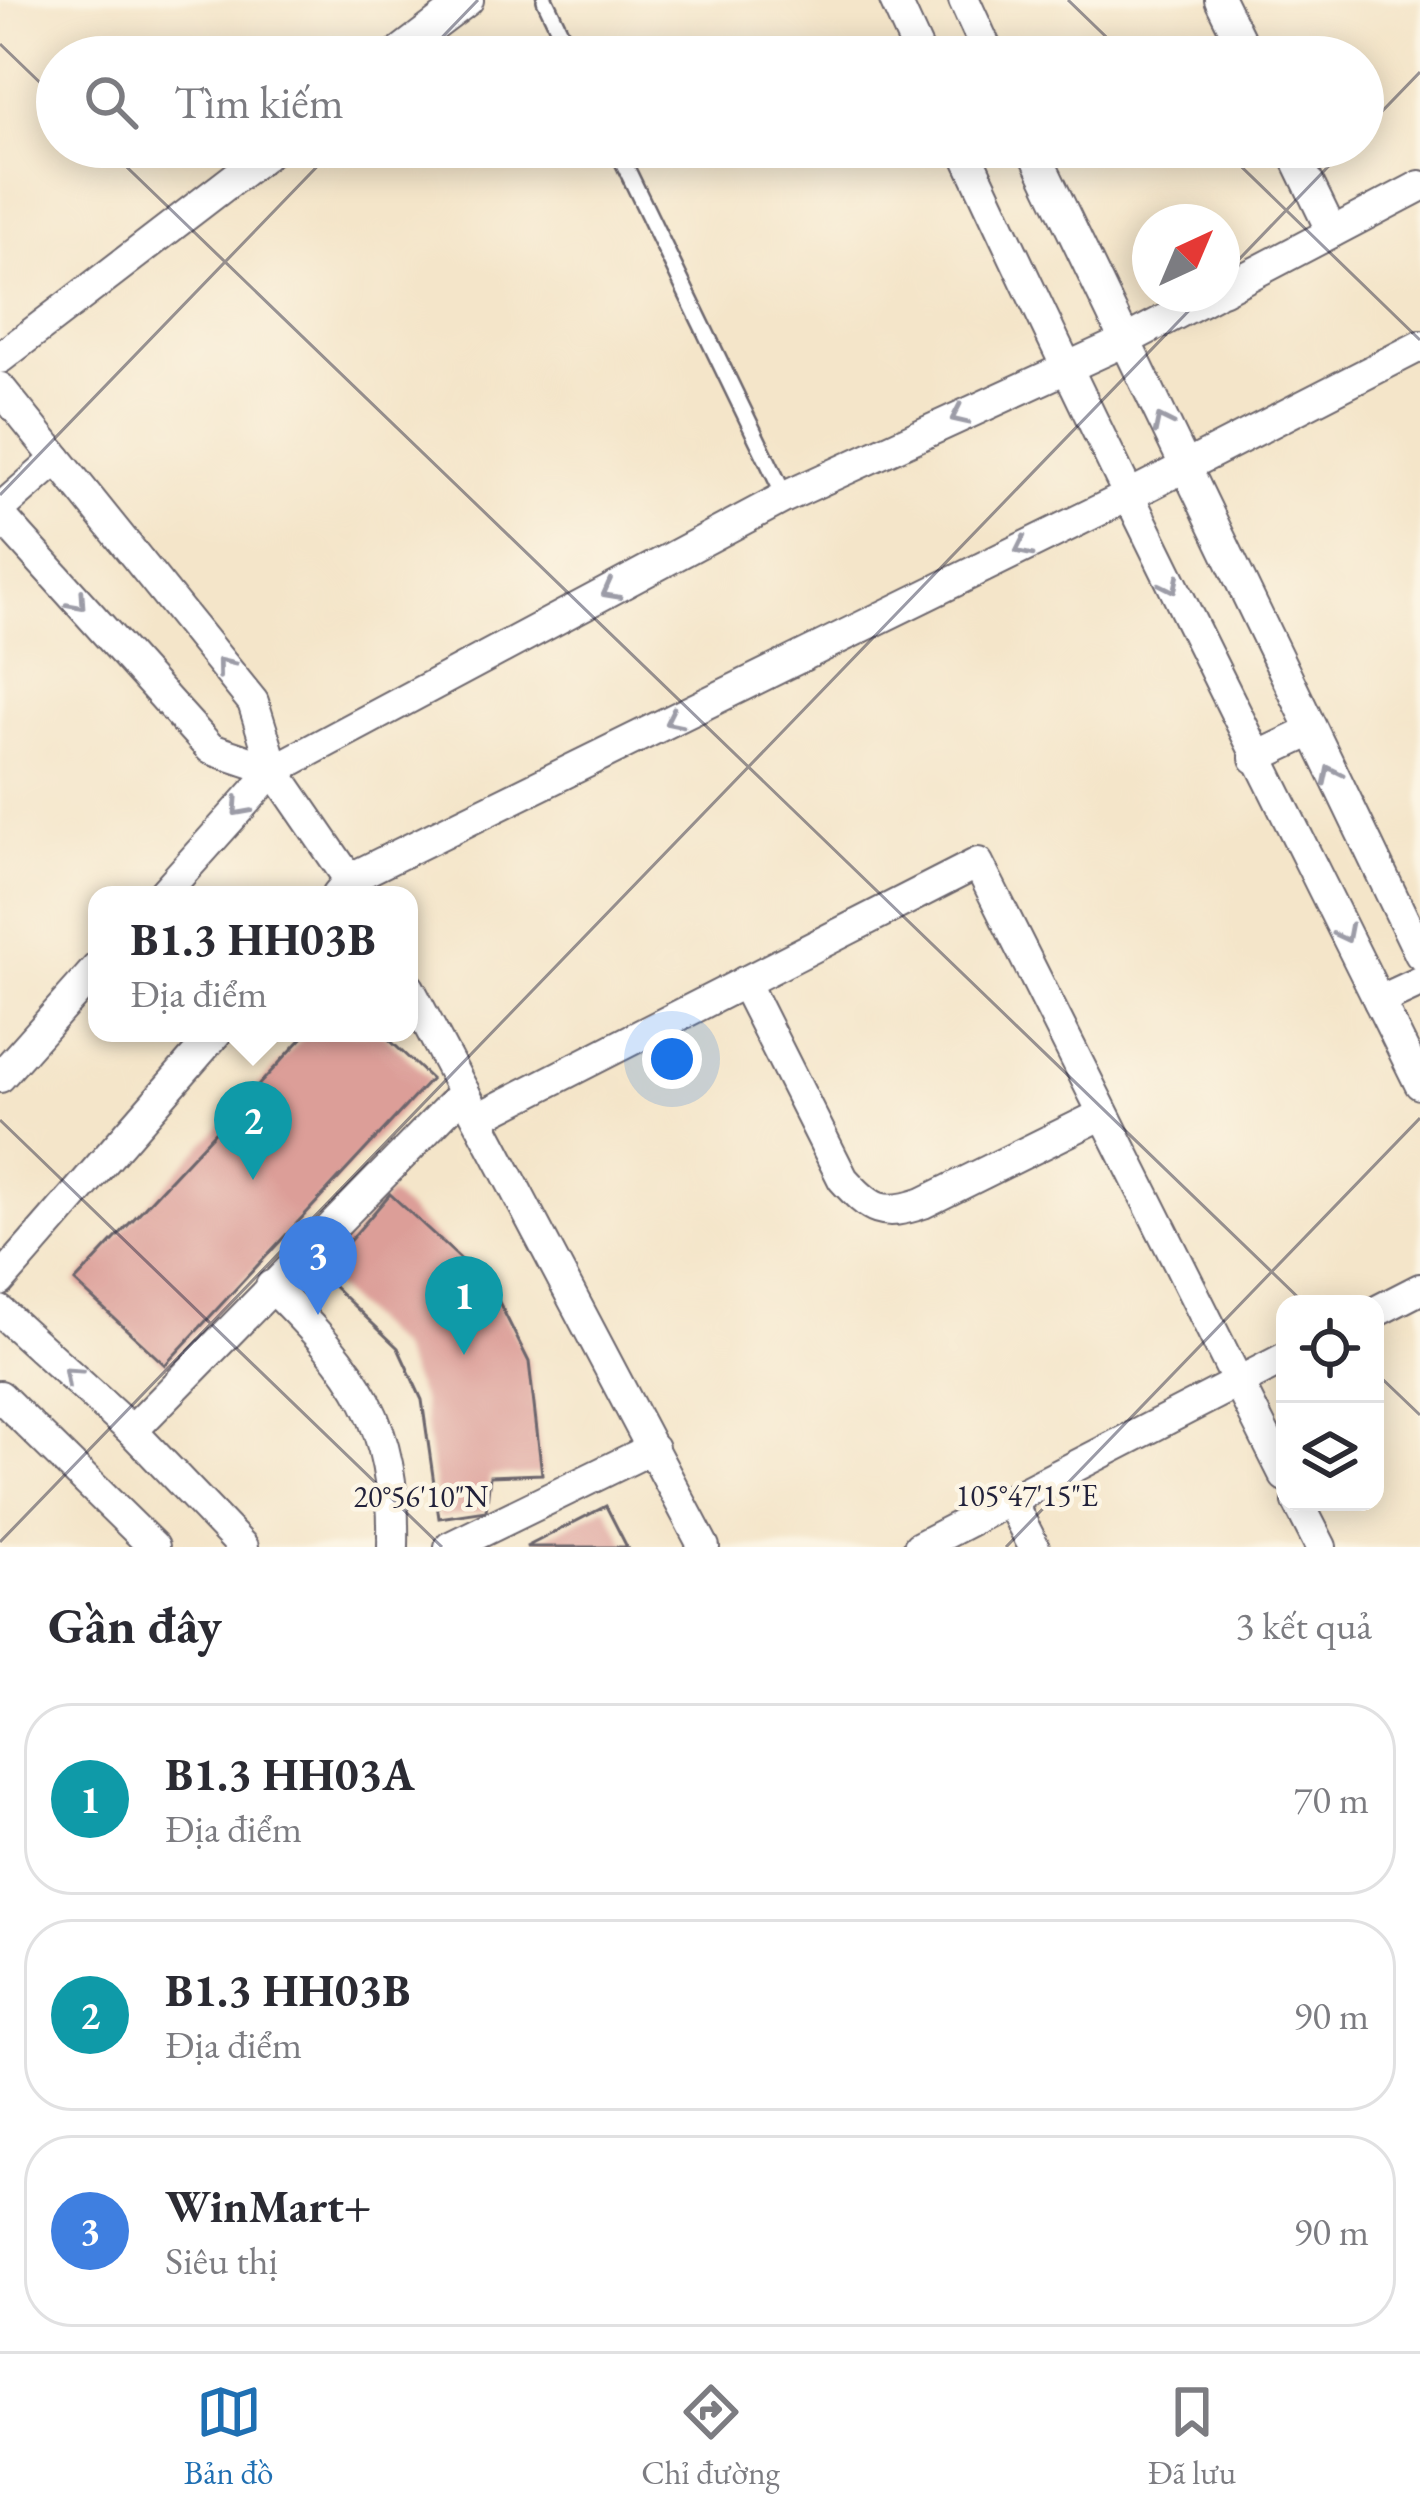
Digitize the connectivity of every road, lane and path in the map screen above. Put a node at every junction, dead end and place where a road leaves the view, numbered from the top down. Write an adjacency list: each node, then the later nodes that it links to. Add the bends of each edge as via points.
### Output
1 (468, 0): 6 (street)
2 (545, 0): 7 (lane)
3 (895, 0): 8 (street)
4 (964, 0): 9 (street)
5 (1220, 0): 10 (street)
6 (421, 36)
7 (562, 36)
8 (911, 36)
9 (980, 36)
10 (1238, 36)
11 (248, 168): 21 (street)
12 (626, 168): 28 (lane)
13 (973, 168): 23 (street)
14 (1042, 168): 20 (street)
15 (1301, 168): 17 (street)
16 (1420, 186): 17 (street)
17 (1332, 232): 18 (street)
18 (1240, 280)
19 (1180, 312): 20 (street)
20 (1123, 342): 23 (street); 26 (street, one-way to 20)
21 (0, 358)
22 (1416, 360): 26 (street)
23 (1064, 367): 27 (street); 28 (street, one-way to 28)
24 (0, 388): 25 (street)
25 (57, 459): 29 (street); 32 (street, one-way to 25, via 253,702)
26 (1184, 467): 27 (street); 30 (street)
27 (1128, 496): 31 (street, one-way to 31); 35 (street, one-way to 35)
28 (785, 497): 32 (street, one-way to 32)
29 (0, 512): 32 (street, one-way to 32, via 211,749)
30 (1310, 732): 31 (street); 36 (street, one-way to 30)
31 (1255, 758): 40 (street, one-way to 40)
32 (274, 770): 33 (street, one-way to 33); 34 (street)
33 (170, 886)
34 (347, 886)
35 (355, 886)
36 (1420, 954)
37 (88, 978): 43 (street)
38 (744, 982): 45 (street); 46 (street, via 844,1179 866,1204 895,1213 923,1203); 46 (street, via 978,863)
39 (1420, 982): 40 (street)
40 (1379, 1001): 44 (street)
41 (418, 1005): 45 (street)
42 (208, 1042): 47 (street)
43 (0, 1077)
44 (1420, 1084)
45 (471, 1105): 48 (street); 56 (street)
46 (1103, 1114): 53 (street)
47 (0, 1281)
48 (271, 1286): 55 (street); 62 (street, via 345,1366 381,1432 394,1495)
49 (1420, 1289): 50 (street)
50 (1384, 1307)
51 (0, 1311): 55 (street, one-way to 51)
52 (1276, 1363): 53 (street)
53 (1238, 1382): 57 (street); 58 (street)
54 (0, 1396): 60 (street)
55 (132, 1431): 61 (street)
56 (653, 1448): 63 (street); 64 (street)
57 (1276, 1458)
58 (1010, 1500): 65 (street); 66 (street)
59 (1303, 1511): 67 (street)
60 (154, 1547)
61 (243, 1547)
62 (393, 1547)
63 (450, 1547)
64 (704, 1547)
65 (919, 1547)
66 (1034, 1547)
67 (1321, 1547)

